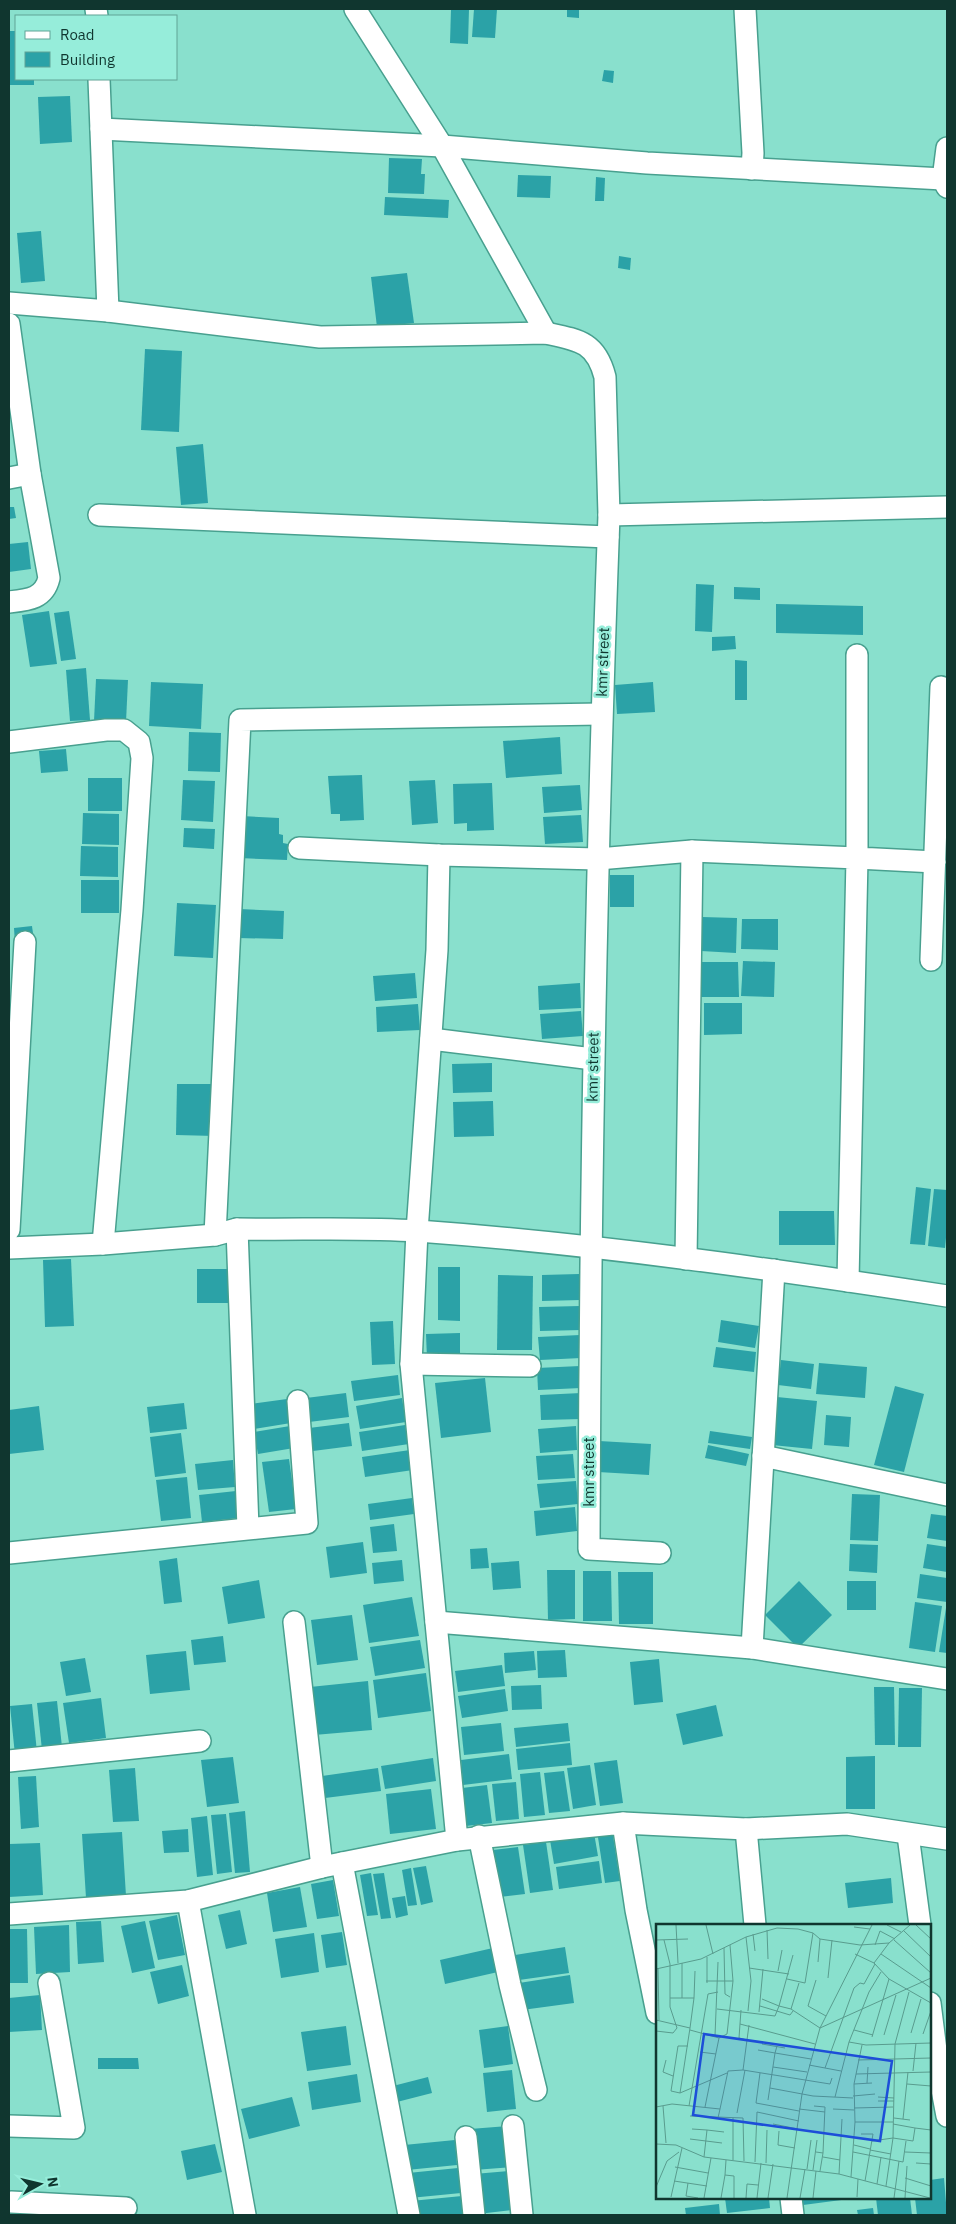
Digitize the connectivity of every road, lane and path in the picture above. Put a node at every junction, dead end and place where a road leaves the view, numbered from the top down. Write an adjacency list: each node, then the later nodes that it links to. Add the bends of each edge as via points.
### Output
1 (355, 9): 5 (street)
2 (745, 9): 7 (street)
3 (99, 80): 4 (street)
4 (101, 129): 5 (street); 10 (street)
5 (442, 146): 7 (street); 12 (street)
6 (947, 148): 8 (street)
7 (752, 169): 8 (street)
8 (945, 183)
9 (9, 303): 10 (street, kmr street)
10 (108, 311): 12 (street, kmr street, via 320,338)
11 (9, 324): 13 (street)
12 (546, 333): 16 (street, kmr street, via 590,347 601,361 605,377)
13 (30, 474): 14 (street); 19 (street, via 49,578 41,595)
14 (9, 478)
15 (947, 507): 16 (street)
16 (609, 515): 18 (street, kmr street)
17 (99, 516): 18 (street)
18 (608, 537): 22 (street, kmr street)
19 (9, 602)
20 (857, 655): 27 (street)
21 (941, 687): 29 (street)
22 (601, 714): 28 (street, kmr street); 37 (street, via 240,720)
23 (9, 742): 38 (street, via 124,730 139,742 142,758)
24 (299, 848): 26 (street)
25 (692, 851): 27 (street); 28 (street); 41 (street)
26 (439, 855): 28 (street); 32 (street)
27 (858, 858): 29 (street); 43 (street)
28 (598, 859): 33 (street, kmr street)
29 (935, 862): 31 (street)
30 (25, 942): 35 (street)
31 (931, 960)
32 (431, 1039): 33 (street); 36 (street)
33 (593, 1059): 39 (street, kmr street)
34 (237, 1229): 36 (street); 37 (street); 50 (street)
35 (9, 1230)
36 (417, 1231): 39 (street); 45 (street)
37 (215, 1235): 38 (street)
38 (103, 1244): 40 (street)
39 (590, 1247): 41 (street); 52 (street, kmr street, via 589,1549)
40 (9, 1248)
41 (686, 1259): 42 (street)
42 (774, 1270): 43 (street); 48 (street)
43 (848, 1281): 44 (street)
44 (947, 1296)
45 (411, 1364): 46 (street); 54 (street)
46 (530, 1366)
47 (298, 1401): 50 (street, via 306,1522)
48 (763, 1456): 49 (street); 55 (street)
49 (947, 1495)
50 (248, 1528): 51 (street)
51 (9, 1553)
52 (660, 1554)
53 (294, 1622): 65 (street)
54 (436, 1622): 55 (street); 64 (street)
55 (752, 1648): 56 (street)
56 (947, 1679)
57 (200, 1741): 58 (street)
58 (9, 1761)
59 (623, 1824): 60 (street); 62 (street); 70 (street, via 636,1910)
60 (746, 1829): 61 (street, via 847,1824); 68 (street)
61 (908, 1835): 63 (street); 69 (street)
62 (479, 1836): 64 (street); 74 (street)
63 (947, 1839)
64 (457, 1840): 65 (street)
65 (332, 1865): 66 (street); 83 (street)
66 (188, 1901): 67 (street); 82 (street)
67 (9, 1914)
68 (755, 1924)
69 (920, 1924)
70 (653, 1974): 72 (street)
71 (48, 1983): 76 (street, via 74,2128)
72 (656, 2003)
73 (931, 2011): 75 (street)
74 (536, 2090)
75 (947, 2116)
76 (9, 2126)
77 (513, 2126): 85 (street)
78 (466, 2137): 84 (street)
79 (791, 2199): 86 (street)
80 (13, 2203): 81 (street)
81 (126, 2208)
82 (245, 2215)
83 (409, 2215)
84 (474, 2215)
85 (522, 2215)
86 (793, 2215)

